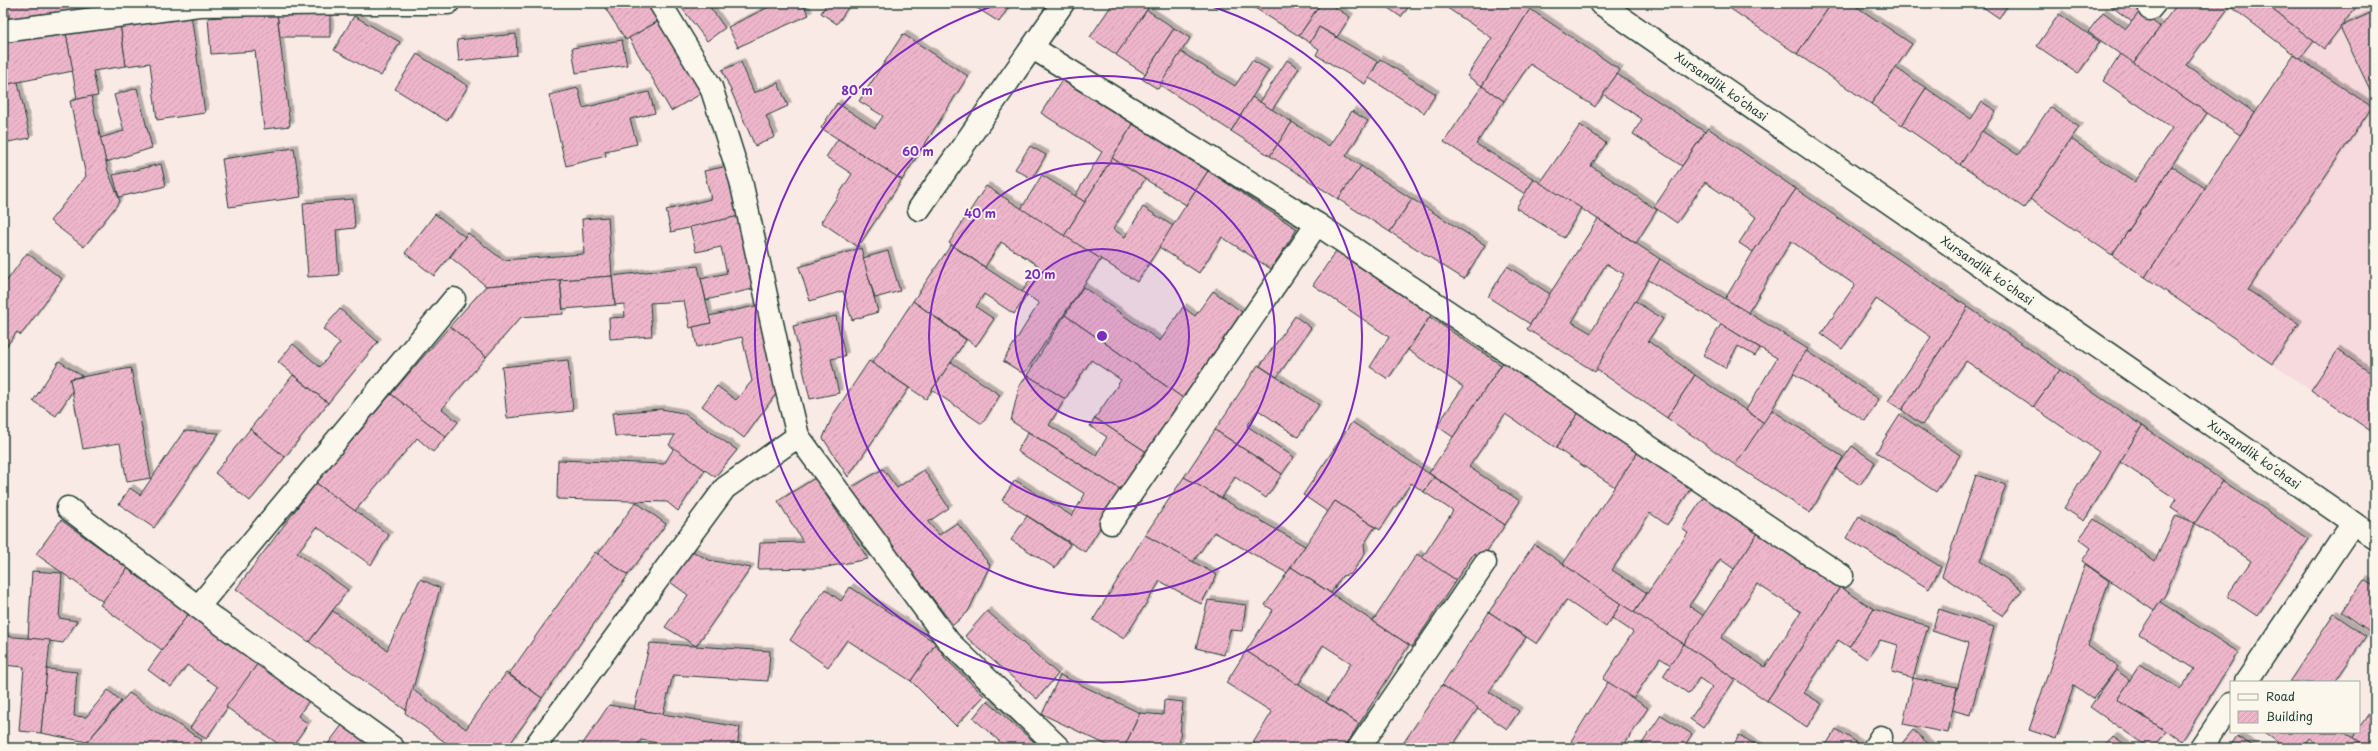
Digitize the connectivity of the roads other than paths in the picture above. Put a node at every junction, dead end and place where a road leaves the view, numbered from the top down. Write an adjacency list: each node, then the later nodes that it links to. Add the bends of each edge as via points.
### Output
1 (369, 3): 2 (street); 6 (street, via 199,5)
2 (448, 3)
3 (660, 3): 11 (street, via 710,88 741,181)
4 (1063, 3): 7 (street)
5 (1600, 3): 14 (street, Xursandlik koʻchasi)
6 (3, 31)
7 (1033, 48): 8 (street); 9 (street)
8 (919, 210)
9 (1317, 224): 13 (street); 17 (street)
10 (454, 299): 18 (street)
11 (798, 436): 22 (street, via 725,488); 23 (street, via 949,642)
12 (68, 508): 18 (street)
13 (1111, 523)
14 (2353, 523): 15 (street, Xursandlik koʻchasi); 19 (street)
15 (2375, 538)
16 (1486, 563): 24 (street)
17 (1842, 576)
18 (198, 607): 21 (street)
19 (2247, 681)
20 (2230, 705): 25 (street)
21 (393, 748)
22 (534, 748)
23 (1059, 748)
24 (1359, 748)
25 (2201, 748)

